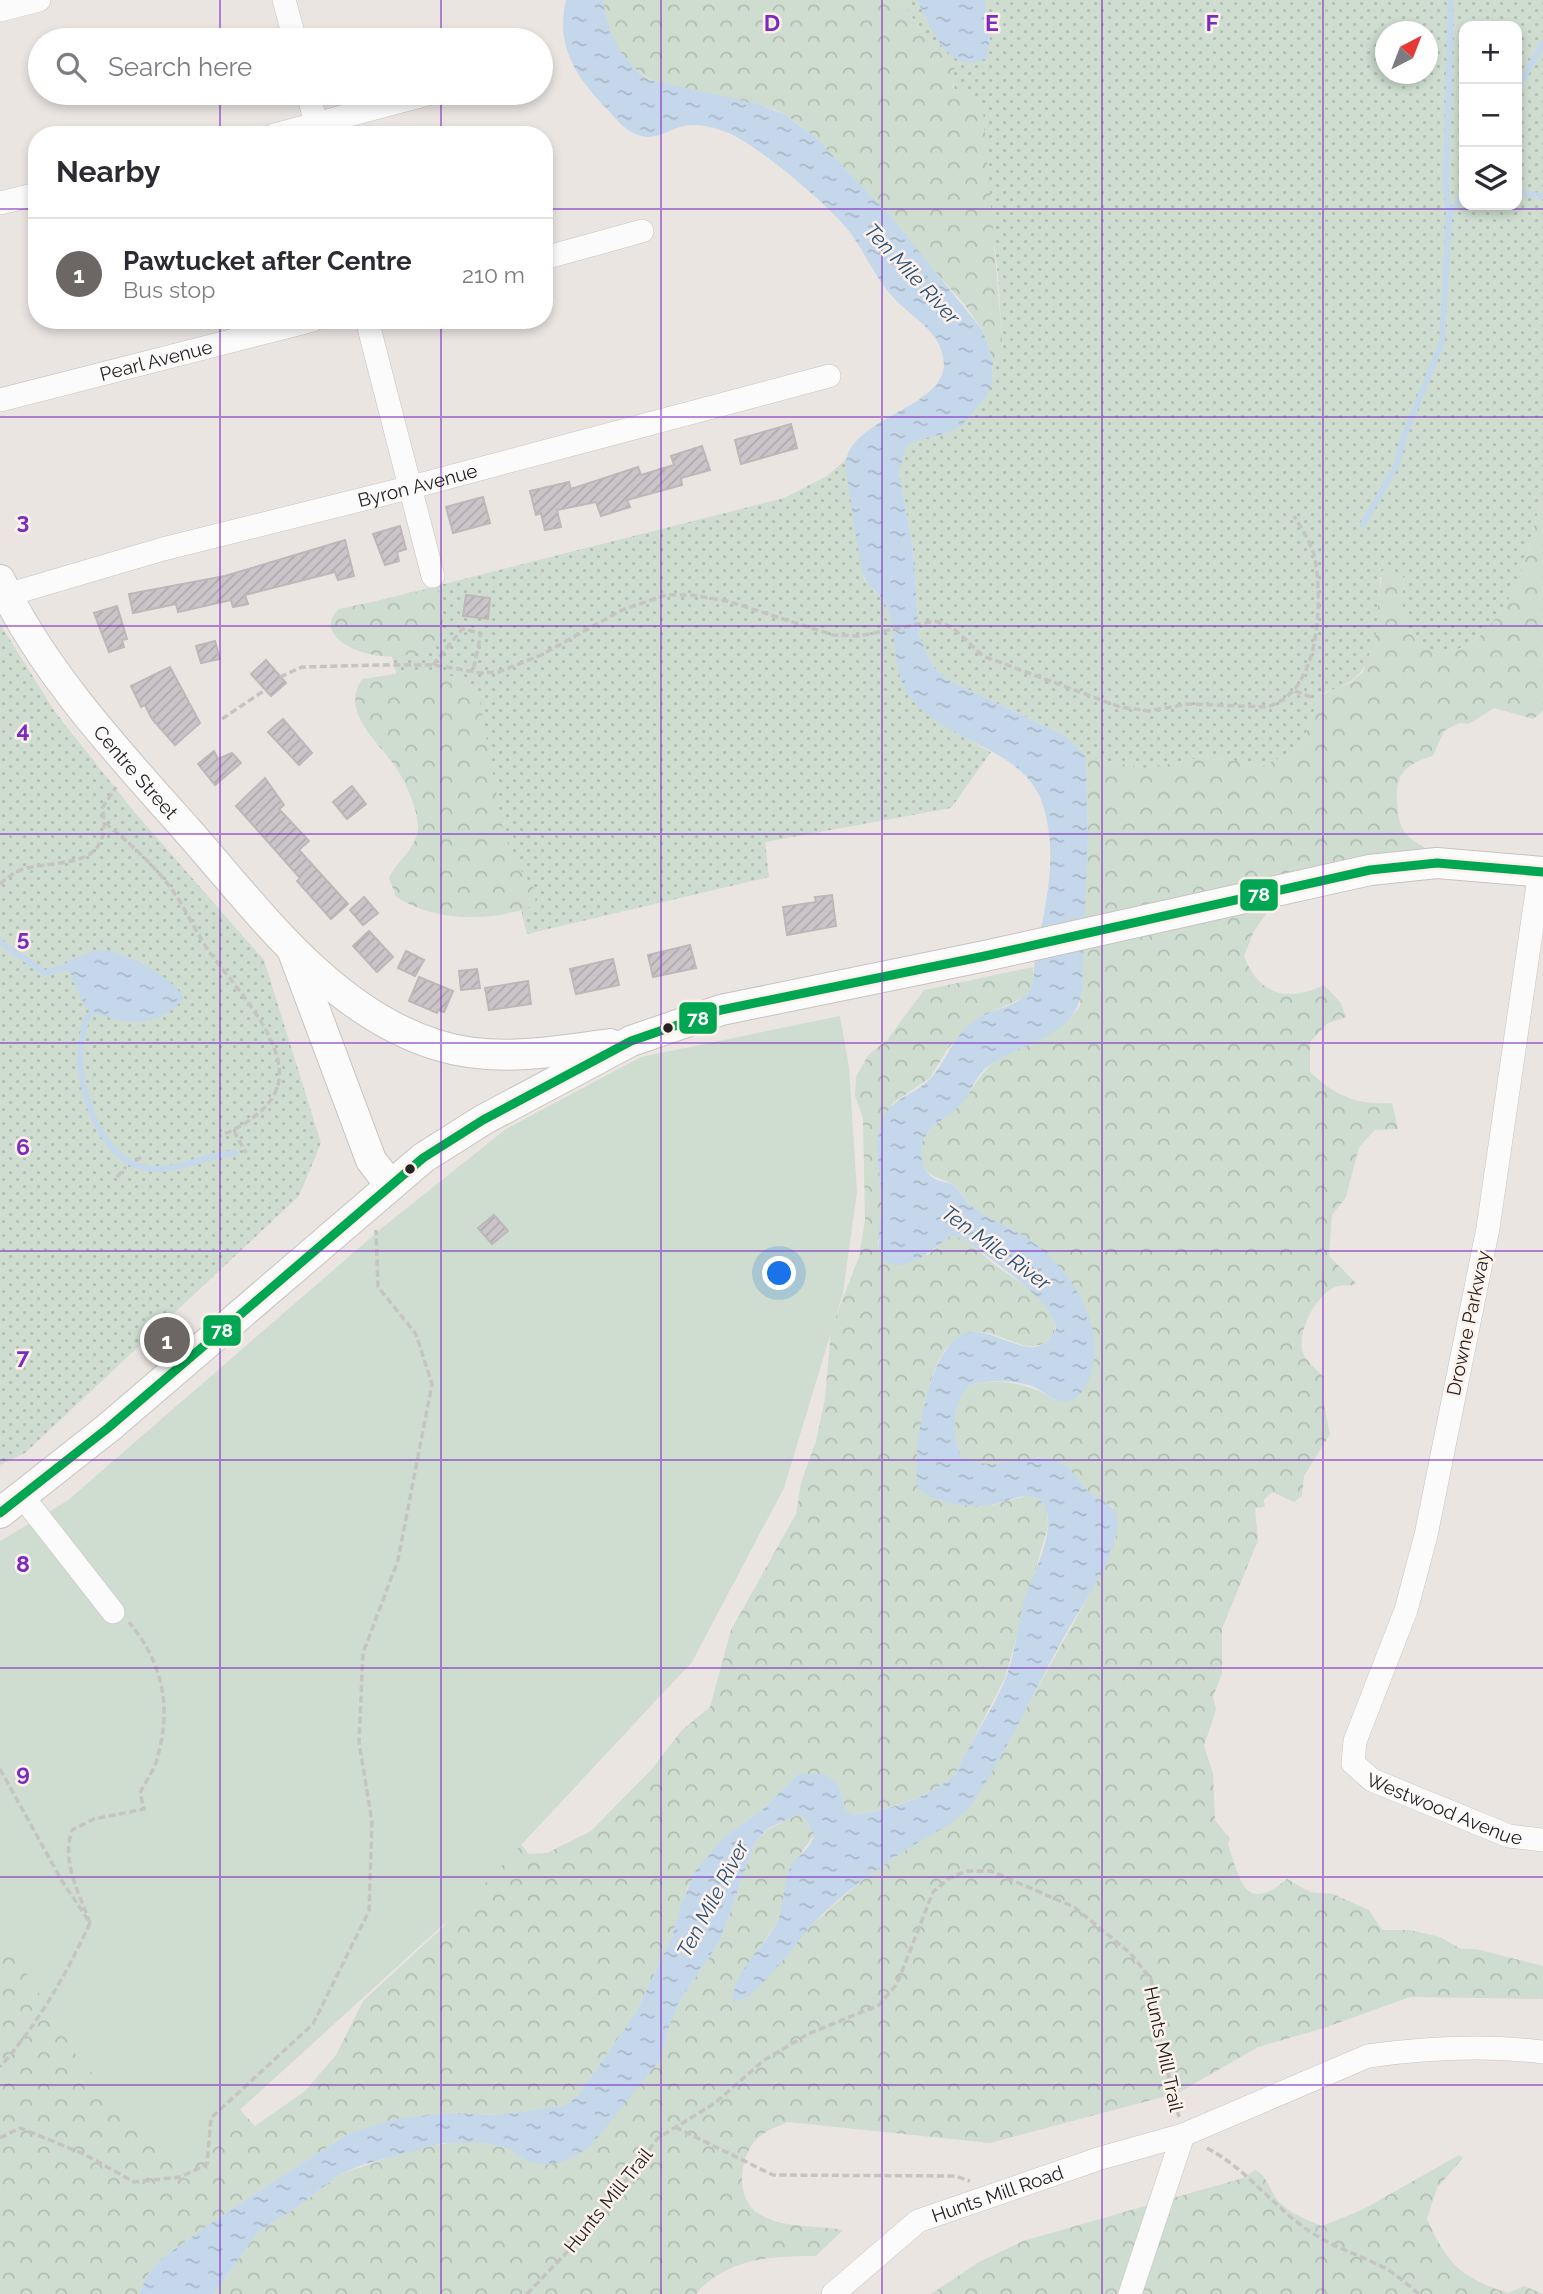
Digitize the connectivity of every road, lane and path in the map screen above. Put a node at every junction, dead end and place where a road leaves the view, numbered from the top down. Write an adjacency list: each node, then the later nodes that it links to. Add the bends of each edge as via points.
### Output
1 (39, 0): 3 (street)
2 (284, 0): 4 (street)
3 (0, 10)
4 (292, 28)
5 (311, 105): 7 (street)
6 (394, 105): 8 (street)
7 (316, 126)
8 (327, 126)
9 (28, 196): 10 (street)
10 (0, 203)
11 (642, 231): 12 (street)
12 (553, 256)
13 (278, 329): 16 (street, Pearl Avenue)
14 (369, 329): 17 (street)
15 (829, 376): 17 (street, Byron Avenue)
16 (0, 400)
17 (412, 487): 19 (street); 20 (street, Byron Avenue)
18 (1294, 516): 25 (path, via 1310,542 1317,599 1313,650)
19 (433, 576)
20 (4, 588): 32 (main road, Centre Street, via 76,698)
21 (433, 665): 22 (path); 22 (path, via 467,628 481,633); 23 (path, via 302,667)
22 (473, 671): 25 (path, via 499,672 622,610 666,595 691,595 727,601 832,635 883,633 935,621 952,627 983,656 1120,707 1149,711 1188,704 1266,707)
23 (281, 677)
24 (265, 690): 27 (path)
25 (1295, 691): 26 (path)
26 (1311, 697)
27 (222, 719)
28 (118, 785): 29 (path, via 102,808)
29 (105, 823): 31 (path, via 101,839 78,861 22,869); 34 (path, via 127,839 180,900 272,1046 279,1075 274,1094)
30 (1542, 871): 33 (main road, via 1481,865 1403,866 720,1010); 44 (street, Drowne Parkway, via 1488,1228 1426,1535 1406,1610 1355,1741)
31 (0, 884)
32 (292, 949): 33 (main road, Centre Street, via 353,1000 397,1029 438,1046 516,1057); 41 (main road, Centre Street)
33 (631, 1041): 41 (main road, via 456,1135)
34 (234, 1131): 35 (path); 36 (path)
35 (219, 1136)
36 (246, 1153)
37 (143, 1156): 38 (path)
38 (135, 1161)
39 (126, 1167): 40 (path)
40 (117, 1177)
41 (383, 1191): 42 (main road, via 108,1428); 52 (path, via 378,1287 416,1334 432,1384 398,1560 363,1653 359,1742 372,1822 369,1911 313,2024 211,2118 207,2164 181,2176 134,2182 84,2154 20,2128)
42 (11, 1505): 43 (street)
43 (113, 1612): 47 (path, via 127,1619 141,1636 156,1666 165,1689 164,1721 157,1761 140,1793 144,1809 94,1819 72,1830 66,1848 68,1861)
44 (1353, 1763): 46 (street, Westwood Avenue, via 1372,1780 1509,1836)
45 (0, 1769): 47 (path)
46 (1543, 1840)
47 (89, 1923): 49 (path, via 68,1971 23,2041)
48 (1543, 2052): 51 (street, Hunts Mill Road, via 1509,2048 1368,2056)
49 (0, 2067)
50 (676, 2127): 51 (path, Hunts Mill Trail, via 715,2104 763,2061 808,2034 879,2005 897,1984 933,1892 966,1871 991,1871 1074,1907 1130,1953 1151,1979); 53 (path, via 773,2175 955,2176); 54 (path, Hunts Mill Trail, via 658,2138 589,2228)
51 (1184, 2136): 53 (street, Hunts Mill Road, via 1101,2158); 56 (street); 57 (path, Hunts Mill Trail, via 1231,2161 1309,2231 1387,2269)
52 (0, 2138)
53 (1003, 2192): 55 (street, Hunts Mill Road, via 918,2221)
54 (527, 2294)
55 (833, 2294)
56 (1130, 2294)
57 (1419, 2294)

